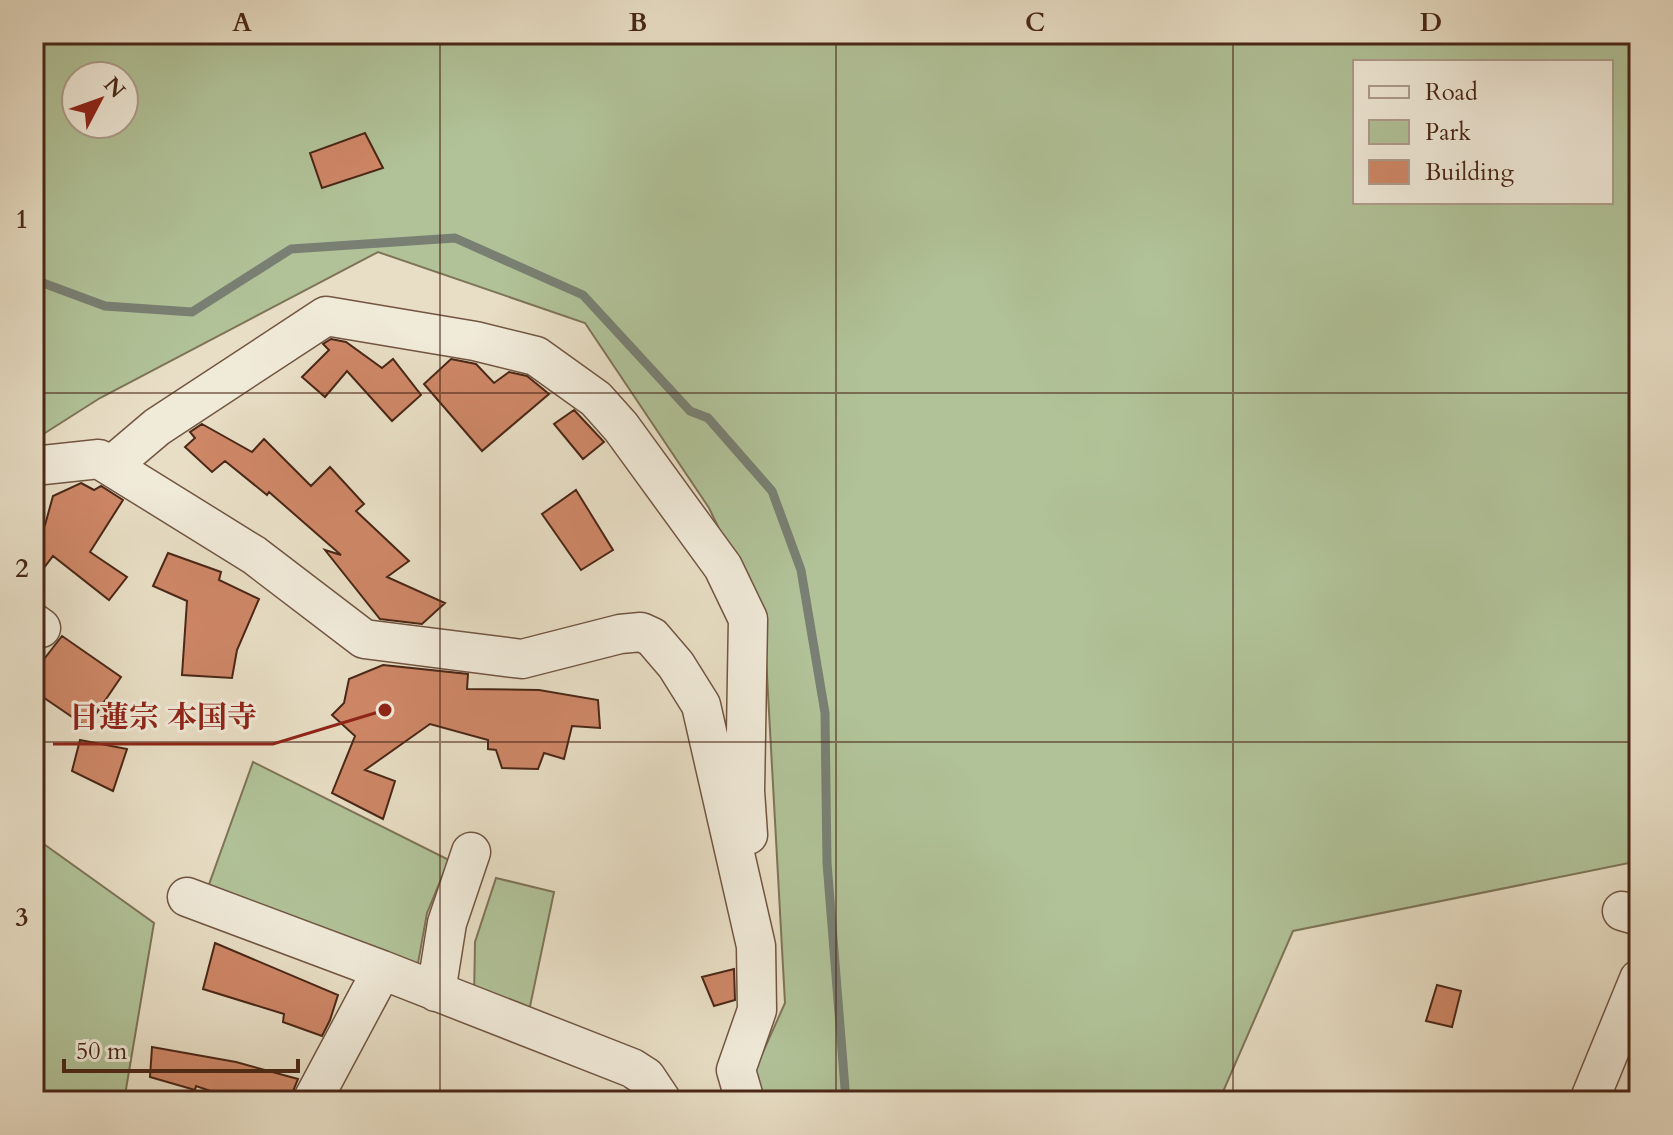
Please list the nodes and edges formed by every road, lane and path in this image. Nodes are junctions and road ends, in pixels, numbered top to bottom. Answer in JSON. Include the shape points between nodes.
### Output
{"nodes":[{"id":1,"x":34,"y":466,"type":"edge"},
{"id":2,"x":111,"y":466,"type":"junction"},
{"id":3,"x":471,"y":852,"type":"dead end"},
{"id":4,"x":187,"y":897,"type":"dead end"},
{"id":5,"x":756,"y":946,"type":"junction"},
{"id":6,"x":382,"y":970,"type":"junction"},
{"id":7,"x":436,"y":992,"type":"junction"},
{"id":8,"x":1636,"y":993,"type":"edge"},
{"id":9,"x":312,"y":1101,"type":"edge"},
{"id":10,"x":662,"y":1101,"type":"edge"},
{"id":11,"x":745,"y":1101,"type":"edge"},
{"id":12,"x":1589,"y":1101,"type":"edge"}],
"edges":[{"from":1,"to":2,"type":"street","via":[[99,459]]},
{"from":2,"to":5,"type":"street","via":[[254,555],[364,639],[522,659],[620,634],[652,637],[701,705]]},
{"from":2,"to":5,"type":"street","via":[[157,427],[326,316],[536,356],[596,399],[723,567],[748,619],[745,791]]},
{"from":3,"to":7,"type":"street","via":[[447,923]]},
{"from":4,"to":6,"type":"street"},
{"from":5,"to":11,"type":"street","via":[[757,1010],[736,1070]]},
{"from":6,"to":7,"type":"street"},
{"from":6,"to":9,"type":"street"},
{"from":7,"to":10,"type":"street","via":[[632,1068],[646,1077]]},
{"from":8,"to":12,"type":"street"}]}
